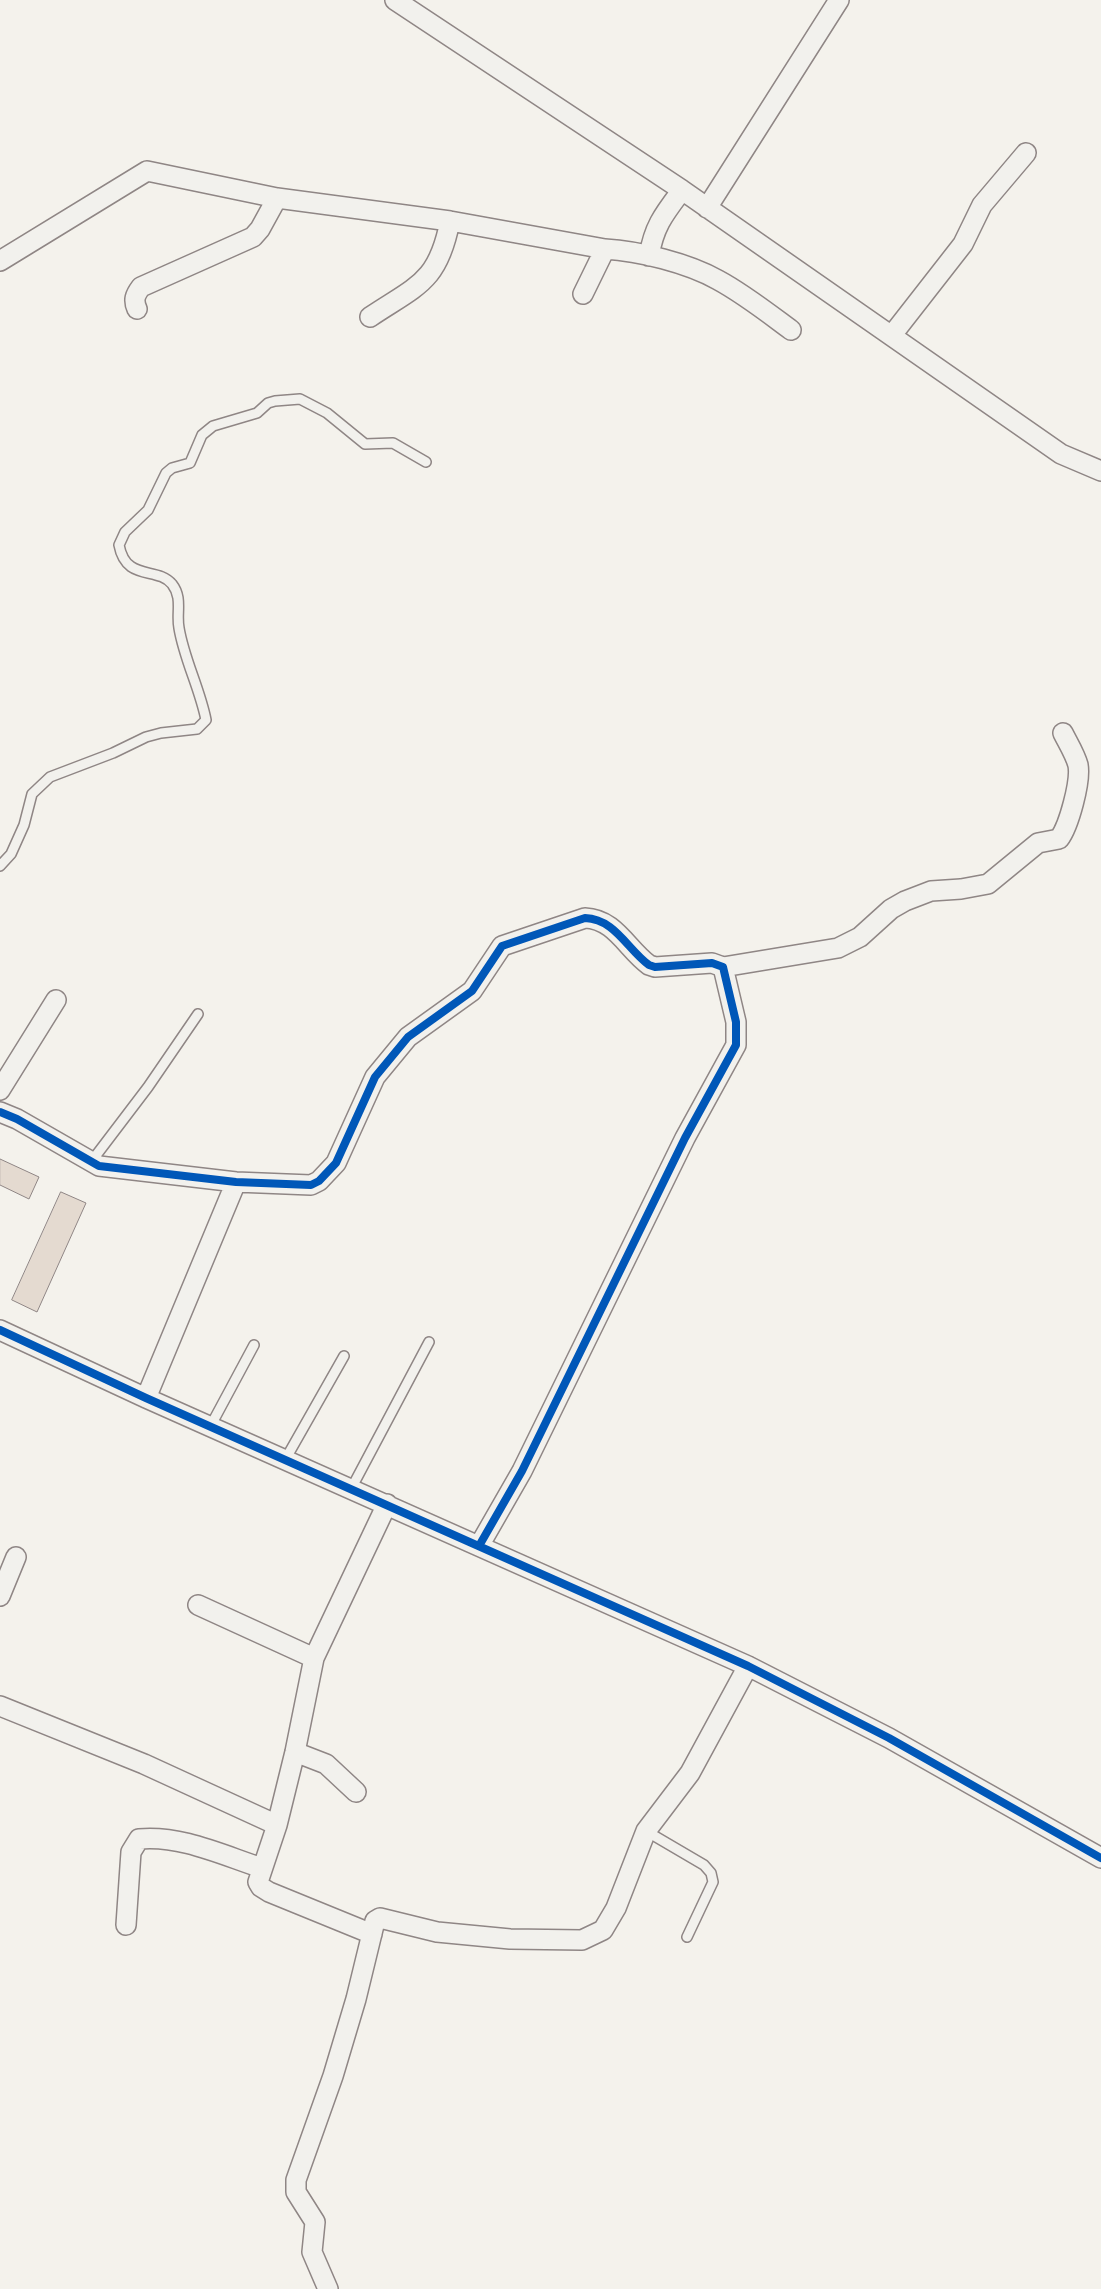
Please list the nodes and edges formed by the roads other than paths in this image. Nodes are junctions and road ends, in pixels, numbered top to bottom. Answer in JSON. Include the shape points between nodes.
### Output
{"nodes":[{"id":1,"x":395,"y":0,"type":"edge"},
{"id":2,"x":838,"y":0,"type":"edge"},
{"id":3,"x":1026,"y":153,"type":"dead end"},
{"id":4,"x":682,"y":190,"type":"junction"},
{"id":5,"x":277,"y":198,"type":"junction"},
{"id":6,"x":707,"y":208,"type":"junction"},
{"id":7,"x":450,"y":221,"type":"junction"},
{"id":8,"x":605,"y":249,"type":"junction"},
{"id":9,"x":649,"y":256,"type":"junction"},
{"id":10,"x":0,"y":261,"type":"edge"},
{"id":11,"x":583,"y":294,"type":"dead end"},
{"id":12,"x":137,"y":309,"type":"dead end"},
{"id":13,"x":370,"y":317,"type":"dead end"},
{"id":14,"x":791,"y":330,"type":"dead end"},
{"id":15,"x":892,"y":335,"type":"junction"},
{"id":16,"x":426,"y":462,"type":"dead end"},
{"id":17,"x":1101,"y":471,"type":"edge"},
{"id":18,"x":1063,"y":733,"type":"dead end"},
{"id":19,"x":0,"y":866,"type":"edge"},
{"id":20,"x":723,"y":967,"type":"junction"},
{"id":21,"x":56,"y":1000,"type":"dead end"},
{"id":22,"x":198,"y":1014,"type":"dead end"},
{"id":23,"x":0,"y":1090,"type":"edge"},
{"id":24,"x":0,"y":1112,"type":"edge"},
{"id":25,"x":90,"y":1163,"type":"junction"},
{"id":26,"x":236,"y":1182,"type":"junction"},
{"id":27,"x":0,"y":1330,"type":"edge"},
{"id":28,"x":429,"y":1342,"type":"dead end"},
{"id":29,"x":254,"y":1345,"type":"dead end"},
{"id":30,"x":344,"y":1356,"type":"dead end"},
{"id":31,"x":146,"y":1398,"type":"junction"},
{"id":32,"x":210,"y":1427,"type":"junction"},
{"id":33,"x":285,"y":1460,"type":"junction"},
{"id":34,"x":351,"y":1488,"type":"junction"},
{"id":35,"x":387,"y":1504,"type":"junction"},
{"id":36,"x":479,"y":1546,"type":"junction"},
{"id":37,"x":16,"y":1557,"type":"dead end"},
{"id":38,"x":0,"y":1596,"type":"edge"},
{"id":39,"x":198,"y":1605,"type":"dead end"},
{"id":40,"x":314,"y":1658,"type":"junction"},
{"id":41,"x":748,"y":1666,"type":"junction"},
{"id":42,"x":0,"y":1706,"type":"edge"},
{"id":43,"x":295,"y":1752,"type":"junction"},
{"id":44,"x":356,"y":1792,"type":"dead end"},
{"id":45,"x":277,"y":1825,"type":"junction"},
{"id":46,"x":646,"y":1831,"type":"junction"},
{"id":47,"x":1101,"y":1858,"type":"edge"},
{"id":48,"x":262,"y":1868,"type":"junction"},
{"id":49,"x":126,"y":1925,"type":"dead end"},
{"id":50,"x":372,"y":1934,"type":"junction"},
{"id":51,"x":687,"y":1937,"type":"dead end"},
{"id":52,"x":328,"y":2289,"type":"edge"}],
"edges":[{"from":1,"to":4,"type":"street"},
{"from":2,"to":6,"type":"street"},
{"from":3,"to":15,"type":"street","via":[[982,205],[968,237]]},
{"from":4,"to":6,"type":"street"},
{"from":4,"to":9,"type":"street","via":[[652,235]]},
{"from":5,"to":7,"type":"street"},
{"from":5,"to":10,"type":"street","via":[[147,171]]},
{"from":5,"to":12,"type":"street","via":[[253,237],[141,286],[134,302]]},
{"from":6,"to":15,"type":"street"},
{"from":7,"to":8,"type":"street"},
{"from":7,"to":13,"type":"street","via":[[442,252],[425,281]]},
{"from":8,"to":9,"type":"street"},
{"from":8,"to":11,"type":"street"},
{"from":9,"to":14,"type":"street","via":[[718,280]]},
{"from":15,"to":17,"type":"street","via":[[1061,454]]},
{"from":16,"to":19,"type":"lane","via":[[393,443],[365,444],[327,413],[300,399],[268,403],[257,413],[213,426],[202,435],[194,457],[166,473],[148,510],[125,532],[120,545],[125,561],[134,568],[172,584],[180,608],[179,630],[206,720],[197,729],[146,737],[50,777],[32,794],[24,825],[11,854]]},
{"from":18,"to":20,"type":"street","via":[[1078,766],[1072,809],[1059,839],[1038,843],[988,884],[930,891],[905,901],[890,909],[860,938],[838,948]]},
{"from":20,"to":26,"type":"street","via":[[712,962],[648,965],[609,926],[594,918],[510,942],[498,951],[472,992],[408,1037],[380,1071],[344,1149],[319,1182],[301,1186]]},
{"from":20,"to":36,"type":"street","via":[[736,1022],[736,1045],[685,1138],[522,1471]]},
{"from":21,"to":23,"type":"street"},
{"from":22,"to":25,"type":"lane"},
{"from":24,"to":25,"type":"street"},
{"from":25,"to":26,"type":"street"},
{"from":26,"to":31,"type":"street"},
{"from":27,"to":31,"type":"street"},
{"from":28,"to":34,"type":"lane"},
{"from":29,"to":32,"type":"lane"},
{"from":30,"to":33,"type":"lane"},
{"from":31,"to":32,"type":"street"},
{"from":32,"to":33,"type":"street"},
{"from":33,"to":34,"type":"street"},
{"from":34,"to":35,"type":"street"},
{"from":35,"to":36,"type":"street"},
{"from":35,"to":40,"type":"street"},
{"from":36,"to":41,"type":"street"},
{"from":37,"to":38,"type":"street"},
{"from":39,"to":40,"type":"street"},
{"from":40,"to":43,"type":"street"},
{"from":41,"to":46,"type":"street","via":[[690,1774]]},
{"from":41,"to":47,"type":"street","via":[[889,1738]]},
{"from":42,"to":45,"type":"street","via":[[144,1764]]},
{"from":43,"to":44,"type":"street","via":[[326,1764]]},
{"from":43,"to":45,"type":"street"},
{"from":45,"to":48,"type":"street"},
{"from":46,"to":50,"type":"street","via":[[611,1919],[603,1930],[582,1940],[510,1939],[437,1932],[380,1918],[375,1921]]},
{"from":46,"to":51,"type":"lane","via":[[704,1865],[711,1873],[713,1882]]},
{"from":48,"to":49,"type":"street","via":[[182,1842],[139,1839],[131,1852]]},
{"from":48,"to":50,"type":"street","via":[[258,1882],[260,1887]]},
{"from":50,"to":52,"type":"street","via":[[356,1999],[296,2180],[296,2192],[315,2222],[312,2252]]}]}
